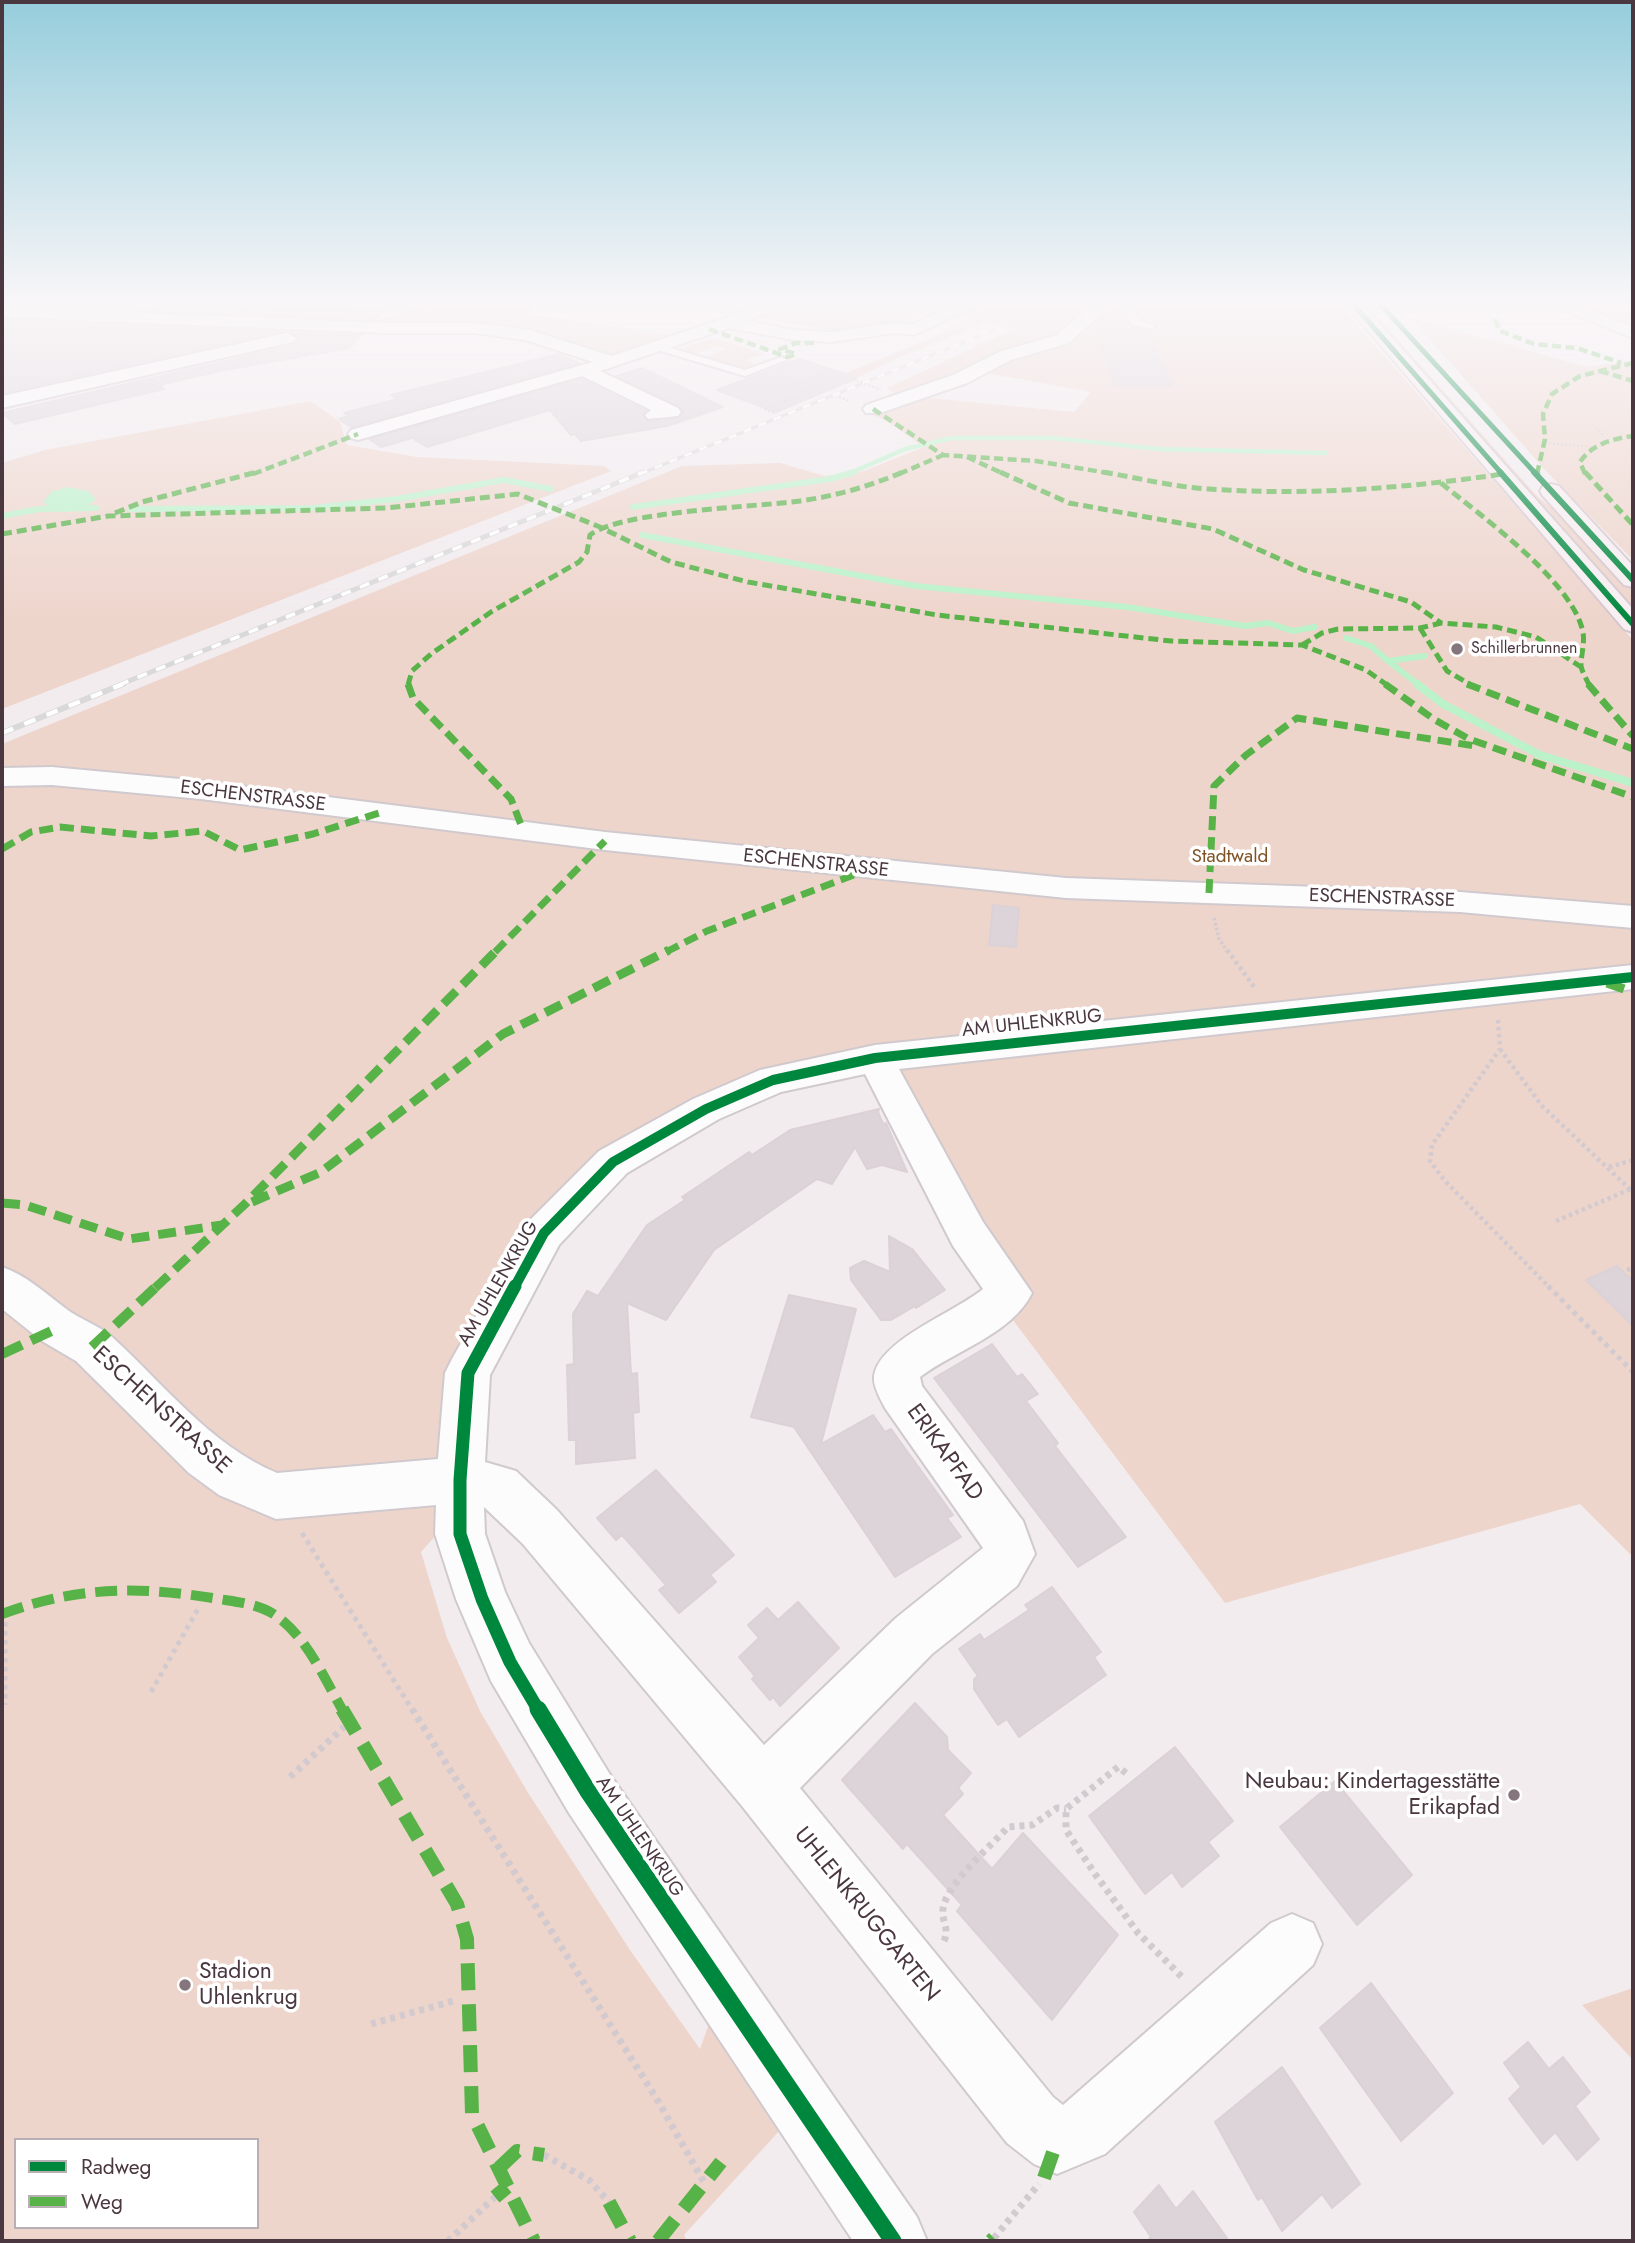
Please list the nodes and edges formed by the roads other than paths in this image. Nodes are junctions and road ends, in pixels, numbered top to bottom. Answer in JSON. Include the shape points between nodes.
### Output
{"nodes":[{"id":1,"x":444,"y":410,"type":"edge"},
{"id":2,"x":666,"y":410,"type":"edge"},
{"id":3,"x":1445,"y":410,"type":"edge"},
{"id":4,"x":1477,"y":410,"type":"edge"},
{"id":5,"x":655,"y":415,"type":"dead end"},
{"id":6,"x":358,"y":434,"type":"dead end"},
{"id":7,"x":1633,"y":580,"type":"edge"},
{"id":8,"x":1633,"y":624,"type":"edge"},
{"id":9,"x":2,"y":777,"type":"edge"},
{"id":10,"x":1633,"y":917,"type":"edge"},
{"id":11,"x":1633,"y":977,"type":"edge"},
{"id":12,"x":875,"y":1058,"type":"junction"},
{"id":13,"x":2,"y":1285,"type":"edge"},
{"id":14,"x":460,"y":1479,"type":"junction"},
{"id":15,"x":762,"y":1786,"type":"junction"},
{"id":16,"x":1292,"y":1944,"type":"dead end"},
{"id":17,"x":892,"y":2241,"type":"edge"}],
"edges":[{"from":1,"to":6,"type":"street"},
{"from":2,"to":5,"type":"street","via":[[671,412]]},
{"from":3,"to":8,"type":"main road"},
{"from":4,"to":7,"type":"main road"},
{"from":9,"to":10,"type":"street","name":"ESCHENSTRASSE","via":[[52,776],[201,790],[606,841],[1066,888],[1460,902]]},
{"from":11,"to":12,"type":"street","name":"AM UHLENKRUG"},
{"from":12,"to":14,"type":"street","name":"AM UHLENKRUG","via":[[773,1080],[706,1109],[613,1162],[544,1233],[468,1373]]},
{"from":12,"to":15,"type":"street","name":"ERIKAPFAD","via":[[968,1234],[1010,1293],[987,1312],[918,1351],[903,1363],[897,1377],[901,1394],[1006,1538],[1010,1554],[999,1568],[914,1636]]},
{"from":13,"to":14,"type":"street","name":"ESCHENSTRASSE","via":[[58,1328],[92,1347],[205,1457],[236,1479],[275,1496]]},
{"from":14,"to":15,"type":"street","name":"UHLENKRUGGARTEN","via":[[499,1487],[540,1527]]},
{"from":14,"to":17,"type":"street","name":"AM UHLENKRUG","via":[[460,1534],[510,1662],[589,1793]]},
{"from":15,"to":16,"type":"street","name":"UHLENKRUGGARTEN","via":[[1030,2120],[1057,2141],[1082,2131]]}]}
